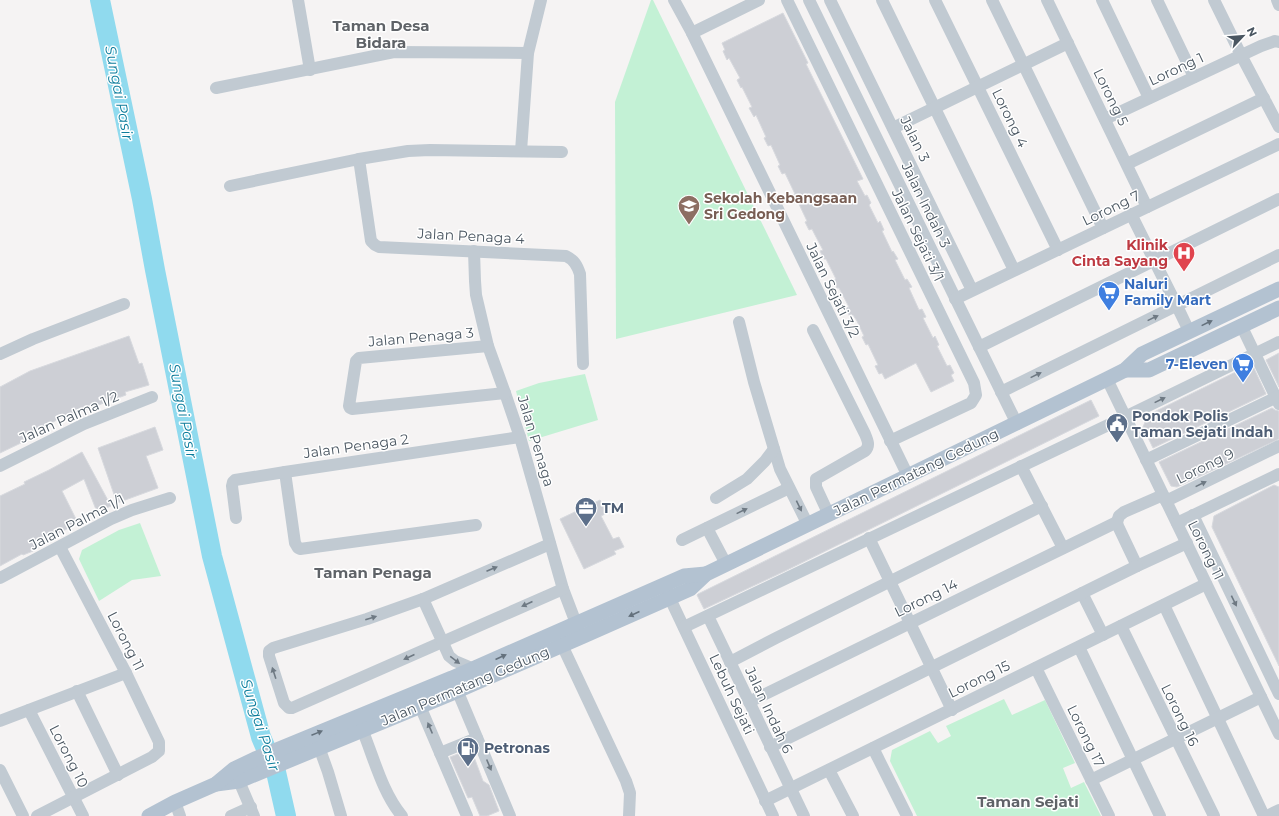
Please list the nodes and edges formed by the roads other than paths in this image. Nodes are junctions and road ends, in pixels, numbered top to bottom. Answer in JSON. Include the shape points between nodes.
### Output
{"nodes":[{"id":1,"x":298,"y":0,"type":"edge"},
{"id":2,"x":541,"y":0,"type":"edge"},
{"id":3,"x":674,"y":0,"type":"edge"},
{"id":4,"x":759,"y":0,"type":"edge"},
{"id":5,"x":787,"y":0,"type":"edge"},
{"id":6,"x":809,"y":0,"type":"edge"},
{"id":7,"x":830,"y":0,"type":"edge"},
{"id":8,"x":882,"y":0,"type":"edge"},
{"id":9,"x":935,"y":0,"type":"edge"},
{"id":10,"x":992,"y":0,"type":"edge"},
{"id":11,"x":1047,"y":0,"type":"edge"},
{"id":12,"x":1102,"y":0,"type":"edge"},
{"id":13,"x":1157,"y":0,"type":"edge"},
{"id":14,"x":1214,"y":0,"type":"edge"},
{"id":15,"x":1277,"y":0,"type":"edge"},
{"id":16,"x":1279,"y":5,"type":"edge"},
{"id":17,"x":692,"y":33,"type":"junction"},
{"id":18,"x":1279,"y":34,"type":"edge"},
{"id":19,"x":1279,"y":42,"type":"edge"},
{"id":20,"x":1068,"y":43,"type":"junction"},
{"id":21,"x":1261,"y":46,"type":"junction"},
{"id":22,"x":528,"y":53,"type":"junction"},
{"id":23,"x":1241,"y":55,"type":"junction"},
{"id":24,"x":1023,"y":65,"type":"junction"},
{"id":25,"x":310,"y":70,"type":"junction"},
{"id":26,"x":1194,"y":77,"type":"junction"},
{"id":27,"x":978,"y":87,"type":"junction"},
{"id":28,"x":216,"y":88,"type":"dead end"},
{"id":29,"x":1149,"y":98,"type":"junction"},
{"id":30,"x":1264,"y":98,"type":"junction"},
{"id":31,"x":934,"y":108,"type":"junction"},
{"id":32,"x":1105,"y":119,"type":"junction"},
{"id":33,"x":1279,"y":127,"type":"edge"},
{"id":34,"x":893,"y":128,"type":"junction"},
{"id":35,"x":1279,"y":144,"type":"edge"},
{"id":36,"x":521,"y":151,"type":"junction"},
{"id":37,"x":562,"y":152,"type":"dead end"},
{"id":38,"x":359,"y":159,"type":"junction"},
{"id":39,"x":1127,"y":164,"type":"junction"},
{"id":40,"x":230,"y":186,"type":"dead end"},
{"id":41,"x":1279,"y":199,"type":"edge"},
{"id":42,"x":1147,"y":207,"type":"junction"},
{"id":43,"x":1131,"y":214,"type":"junction"},
{"id":44,"x":1103,"y":228,"type":"junction"},
{"id":45,"x":1058,"y":250,"type":"junction"},
{"id":46,"x":474,"y":252,"type":"junction"},
{"id":47,"x":1279,"y":255,"type":"edge"},
{"id":48,"x":1154,"y":260,"type":"junction"},
{"id":49,"x":1014,"y":270,"type":"junction"},
{"id":50,"x":1279,"y":289,"type":"edge"},
{"id":51,"x":972,"y":290,"type":"junction"},
{"id":52,"x":955,"y":299,"type":"junction"},
{"id":53,"x":124,"y":304,"type":"dead end"},
{"id":54,"x":1177,"y":306,"type":"junction"},
{"id":55,"x":1279,"y":308,"type":"edge"},
{"id":56,"x":738,"y":322,"type":"dead end"},
{"id":57,"x":1241,"y":325,"type":"junction"},
{"id":58,"x":813,"y":330,"type":"dead end"},
{"id":59,"x":1189,"y":331,"type":"junction"},
{"id":60,"x":1279,"y":342,"type":"edge"},
{"id":61,"x":488,"y":346,"type":"junction"},
{"id":62,"x":979,"y":347,"type":"junction"},
{"id":63,"x":1255,"y":353,"type":"junction"},
{"id":64,"x":0,"y":354,"type":"edge"},
{"id":65,"x":583,"y":364,"type":"dead end"},
{"id":66,"x":1125,"y":370,"type":"junction"},
{"id":67,"x":1107,"y":379,"type":"junction"},
{"id":68,"x":1001,"y":392,"type":"junction"},
{"id":69,"x":505,"y":393,"type":"junction"},
{"id":70,"x":152,"y":397,"type":"dead end"},
{"id":71,"x":1278,"y":399,"type":"edge"},
{"id":72,"x":1125,"y":417,"type":"junction"},
{"id":73,"x":1017,"y":424,"type":"junction"},
{"id":74,"x":520,"y":438,"type":"junction"},
{"id":75,"x":890,"y":441,"type":"junction"},
{"id":76,"x":1279,"y":446,"type":"edge"},
{"id":77,"x":774,"y":449,"type":"junction"},
{"id":78,"x":1146,"y":460,"type":"junction"},
{"id":79,"x":0,"y":466,"type":"edge"},
{"id":80,"x":1021,"y":466,"type":"junction"},
{"id":81,"x":285,"y":472,"type":"junction"},
{"id":82,"x":1279,"y":474,"type":"edge"},
{"id":83,"x":908,"y":476,"type":"junction"},
{"id":84,"x":790,"y":488,"type":"junction"},
{"id":85,"x":170,"y":498,"type":"dead end"},
{"id":86,"x":716,"y":498,"type":"dead end"},
{"id":87,"x":1164,"y":498,"type":"junction"},
{"id":88,"x":1042,"y":506,"type":"junction"},
{"id":89,"x":829,"y":515,"type":"junction"},
{"id":90,"x":1193,"y":515,"type":"junction"},
{"id":91,"x":236,"y":518,"type":"dead end"},
{"id":92,"x":1116,"y":522,"type":"junction"},
{"id":93,"x":1177,"y":523,"type":"junction"},
{"id":94,"x":476,"y":525,"type":"dead end"},
{"id":95,"x":808,"y":525,"type":"junction"},
{"id":96,"x":707,"y":528,"type":"junction"},
{"id":97,"x":869,"y":538,"type":"junction"},
{"id":98,"x":682,"y":540,"type":"dead end"},
{"id":99,"x":550,"y":544,"type":"junction"},
{"id":100,"x":1186,"y":544,"type":"junction"},
{"id":101,"x":60,"y":547,"type":"junction"},
{"id":102,"x":1064,"y":548,"type":"junction"},
{"id":103,"x":726,"y":564,"type":"junction"},
{"id":104,"x":1138,"y":566,"type":"junction"},
{"id":105,"x":0,"y":578,"type":"edge"},
{"id":106,"x":889,"y":581,"type":"junction"},
{"id":107,"x":1206,"y":584,"type":"junction"},
{"id":108,"x":563,"y":588,"type":"junction"},
{"id":109,"x":667,"y":591,"type":"junction"},
{"id":110,"x":1082,"y":592,"type":"junction"},
{"id":111,"x":423,"y":599,"type":"junction"},
{"id":112,"x":1164,"y":605,"type":"junction"},
{"id":113,"x":708,"y":616,"type":"junction"},
{"id":114,"x":910,"y":623,"type":"junction"},
{"id":115,"x":1121,"y":626,"type":"junction"},
{"id":116,"x":684,"y":627,"type":"junction"},
{"id":117,"x":578,"y":631,"type":"junction"},
{"id":118,"x":1103,"y":635,"type":"junction"},
{"id":119,"x":443,"y":642,"type":"junction"},
{"id":120,"x":562,"y":646,"type":"junction"},
{"id":121,"x":1079,"y":647,"type":"junction"},
{"id":122,"x":730,"y":662,"type":"junction"},
{"id":123,"x":931,"y":667,"type":"junction"},
{"id":124,"x":1036,"y":668,"type":"junction"},
{"id":125,"x":474,"y":669,"type":"junction"},
{"id":126,"x":126,"y":673,"type":"junction"},
{"id":127,"x":457,"y":690,"type":"junction"},
{"id":128,"x":77,"y":691,"type":"junction"},
{"id":129,"x":1279,"y":694,"type":"edge"},
{"id":130,"x":1261,"y":697,"type":"junction"},
{"id":131,"x":749,"y":702,"type":"junction"},
{"id":132,"x":420,"y":706,"type":"junction"},
{"id":133,"x":29,"y":710,"type":"junction"},
{"id":134,"x":952,"y":710,"type":"junction"},
{"id":135,"x":1218,"y":718,"type":"junction"},
{"id":136,"x":0,"y":721,"type":"edge"},
{"id":137,"x":362,"y":729,"type":"junction"},
{"id":138,"x":1279,"y":734,"type":"edge"},
{"id":139,"x":477,"y":738,"type":"junction"},
{"id":140,"x":1175,"y":739,"type":"junction"},
{"id":141,"x":319,"y":747,"type":"junction"},
{"id":142,"x":770,"y":747,"type":"junction"},
{"id":143,"x":873,"y":748,"type":"junction"},
{"id":144,"x":440,"y":753,"type":"junction"},
{"id":145,"x":283,"y":755,"type":"junction"},
{"id":146,"x":1133,"y":760,"type":"junction"},
{"id":147,"x":0,"y":770,"type":"edge"},
{"id":148,"x":829,"y":770,"type":"junction"},
{"id":149,"x":118,"y":775,"type":"junction"},
{"id":150,"x":237,"y":775,"type":"junction"},
{"id":151,"x":1091,"y":780,"type":"junction"},
{"id":152,"x":790,"y":788,"type":"junction"},
{"id":153,"x":73,"y":798,"type":"junction"},
{"id":154,"x":765,"y":801,"type":"junction"},
{"id":155,"x":177,"y":809,"type":"edge"},
{"id":156,"x":1279,"y":810,"type":"edge"},
{"id":157,"x":252,"y":811,"type":"edge"},
{"id":158,"x":23,"y":816,"type":"edge"},
{"id":159,"x":37,"y":816,"type":"edge"},
{"id":160,"x":83,"y":816,"type":"edge"},
{"id":161,"x":149,"y":816,"type":"edge"},
{"id":162,"x":231,"y":816,"type":"edge"},
{"id":163,"x":341,"y":816,"type":"edge"},
{"id":164,"x":402,"y":816,"type":"edge"},
{"id":165,"x":467,"y":816,"type":"edge"},
{"id":166,"x":510,"y":816,"type":"edge"},
{"id":167,"x":629,"y":816,"type":"edge"},
{"id":168,"x":773,"y":816,"type":"edge"},
{"id":169,"x":804,"y":816,"type":"edge"},
{"id":170,"x":852,"y":816,"type":"edge"},
{"id":171,"x":907,"y":816,"type":"edge"},
{"id":172,"x":1109,"y":816,"type":"edge"},
{"id":173,"x":1160,"y":816,"type":"edge"},
{"id":174,"x":1214,"y":816,"type":"edge"},
{"id":175,"x":1264,"y":816,"type":"edge"},
{"id":176,"x":1267,"y":816,"type":"edge"}],
"edges":[{"from":1,"to":25,"type":"street"},
{"from":2,"to":22,"type":"street"},
{"from":3,"to":17,"type":"street","name":"Jalan Sejati 3/2"},
{"from":4,"to":17,"type":"street"},
{"from":5,"to":75,"type":"street","name":"Jalan Sejati 3/1","via":[[974,384],[976,395],[971,403]]},
{"from":6,"to":52,"type":"street","name":"Jalan Indah 3"},
{"from":7,"to":34,"type":"street","name":"Jalan 3"},
{"from":8,"to":31,"type":"street"},
{"from":9,"to":27,"type":"street","name":"Lorong 4"},
{"from":10,"to":24,"type":"street"},
{"from":11,"to":20,"type":"street","name":"Lorong 5"},
{"from":12,"to":29,"type":"street"},
{"from":13,"to":26,"type":"street"},
{"from":14,"to":23,"type":"street"},
{"from":15,"to":16,"type":"street"},
{"from":17,"to":75,"type":"street","name":"Jalan Sejati 3/2"},
{"from":18,"to":21,"type":"street"},
{"from":19,"to":21,"type":"street"},
{"from":20,"to":24,"type":"street"},
{"from":20,"to":32,"type":"street","name":"Lorong 5"},
{"from":21,"to":23,"type":"street","name":"Lorong 1"},
{"from":22,"to":25,"type":"street","via":[[394,52]]},
{"from":22,"to":36,"type":"street"},
{"from":23,"to":26,"type":"street","name":"Lorong 1"},
{"from":23,"to":30,"type":"street"},
{"from":24,"to":27,"type":"street"},
{"from":24,"to":44,"type":"street"},
{"from":25,"to":28,"type":"street"},
{"from":26,"to":29,"type":"street","name":"Lorong 1"},
{"from":27,"to":31,"type":"street"},
{"from":27,"to":45,"type":"street","name":"Lorong 4"},
{"from":29,"to":32,"type":"street","name":"Lorong 1"},
{"from":30,"to":33,"type":"street"},
{"from":30,"to":39,"type":"street"},
{"from":31,"to":34,"type":"street"},
{"from":31,"to":49,"type":"street"},
{"from":32,"to":39,"type":"street","name":"Lorong 5"},
{"from":34,"to":51,"type":"street","name":"Jalan 3"},
{"from":35,"to":42,"type":"street","name":"Lorong 7"},
{"from":36,"to":37,"type":"street"},
{"from":36,"to":38,"type":"street","via":[[408,151]]},
{"from":38,"to":40,"type":"street"},
{"from":38,"to":46,"type":"street","name":"Jalan Penaga 4","via":[[371,241],[375,245]]},
{"from":39,"to":42,"type":"street","name":"Lorong 5"},
{"from":41,"to":48,"type":"street"},
{"from":42,"to":43,"type":"street","name":"Lorong 7"},
{"from":43,"to":44,"type":"street","name":"Lorong 7"},
{"from":43,"to":48,"type":"street"},
{"from":44,"to":45,"type":"street","name":"Lorong 7"},
{"from":45,"to":49,"type":"street","name":"Lorong 7"},
{"from":46,"to":61,"type":"street","name":"Jalan Penaga","via":[[476,295]]},
{"from":46,"to":65,"type":"street","name":"Jalan Penaga 4","via":[[566,256],[573,259],[580,274]]},
{"from":47,"to":54,"type":"street"},
{"from":48,"to":54,"type":"street"},
{"from":48,"to":62,"type":"street"},
{"from":49,"to":51,"type":"street","name":"Lorong 7"},
{"from":59,"to":50,"type":"main road","name":"Jalan Permatang Gedung","one_way":true},
{"from":51,"to":52,"type":"street","name":"Lorong 7"},
{"from":52,"to":62,"type":"street","name":"Jalan Indah 3"},
{"from":53,"to":64,"type":"street"},
{"from":54,"to":59,"type":"street"},
{"from":68,"to":54,"type":"street","one_way":true},
{"from":55,"to":57,"type":"main road","name":"Jalan Permatang Gedung"},
{"from":56,"to":77,"type":"street"},
{"from":57,"to":63,"type":"street"},
{"from":57,"to":66,"type":"main road","name":"Jalan Permatang Gedung","via":[[1149,370]]},
{"from":58,"to":89,"type":"street","via":[[869,446],[865,452],[816,479],[816,486]]},
{"from":59,"to":66,"type":"main road","name":"Jalan Permatang Gedung","via":[[1142,354]]},
{"from":60,"to":63,"type":"street"},
{"from":61,"to":69,"type":"street","name":"Jalan Penaga"},
{"from":61,"to":69,"type":"street","name":"Jalan Penaga 3","via":[[362,357],[358,359],[349,406],[352,409]]},
{"from":62,"to":68,"type":"street","name":"Jalan Indah 3"},
{"from":63,"to":71,"type":"street"},
{"from":72,"to":63,"type":"street","one_way":true},
{"from":66,"to":67,"type":"main road","name":"Jalan Permatang Gedung"},
{"from":67,"to":72,"type":"street","name":"Lorong 11"},
{"from":67,"to":73,"type":"main road","name":"Jalan Permatang Gedung"},
{"from":68,"to":73,"type":"street","name":"Jalan Indah 3"},
{"from":69,"to":74,"type":"street","name":"Jalan Penaga"},
{"from":70,"to":79,"type":"street","name":"Jalan Palma 1/2","via":[[84,424]]},
{"from":71,"to":78,"type":"street"},
{"from":72,"to":78,"type":"street","name":"Lorong 11"},
{"from":72,"to":80,"type":"street"},
{"from":73,"to":83,"type":"main road","name":"Jalan Permatang Gedung"},
{"from":74,"to":81,"type":"street","name":"Jalan Penaga 2"},
{"from":74,"to":99,"type":"street","name":"Jalan Penaga"},
{"from":75,"to":83,"type":"street","name":"Jalan Sejati 3/2"},
{"from":87,"to":76,"type":"street","name":"Lorong 9","one_way":true},
{"from":77,"to":84,"type":"street"},
{"from":77,"to":86,"type":"street","via":[[747,479]]},
{"from":78,"to":87,"type":"street","name":"Lorong 11"},
{"from":80,"to":88,"type":"street"},
{"from":80,"to":97,"type":"street"},
{"from":81,"to":91,"type":"street","name":"Jalan Penaga 2","via":[[233,482]]},
{"from":81,"to":94,"type":"street","via":[[295,543],[300,549]]},
{"from":82,"to":90,"type":"street"},
{"from":83,"to":89,"type":"main road","name":"Jalan Permatang Gedung"},
{"from":84,"to":95,"type":"street","one_way":true},
{"from":96,"to":84,"type":"street","one_way":true},
{"from":85,"to":101,"type":"street","name":"Jalan Palma 1/1","via":[[111,519]]},
{"from":87,"to":92,"type":"street","name":"Lorong 9","via":[[1124,512]]},
{"from":87,"to":93,"type":"street","name":"Lorong 11"},
{"from":88,"to":102,"type":"street"},
{"from":88,"to":106,"type":"street"},
{"from":89,"to":95,"type":"main road","name":"Jalan Permatang Gedung"},
{"from":90,"to":93,"type":"street"},
{"from":90,"to":129,"type":"street","one_way":true},
{"from":92,"to":102,"type":"street","name":"Lorong 14"},
{"from":92,"to":104,"type":"street"},
{"from":93,"to":100,"type":"street","name":"Lorong 11"},
{"from":95,"to":103,"type":"main road","name":"Jalan Permatang Gedung"},
{"from":96,"to":98,"type":"street"},
{"from":96,"to":103,"type":"street"},
{"from":97,"to":106,"type":"street"},
{"from":97,"to":113,"type":"street"},
{"from":99,"to":108,"type":"street","name":"Jalan Penaga"},
{"from":111,"to":99,"type":"street","one_way":true},
{"from":100,"to":104,"type":"street"},
{"from":100,"to":107,"type":"street","name":"Lorong 11"},
{"from":101,"to":105,"type":"street","name":"Jalan Palma 1/1"},
{"from":101,"to":126,"type":"street","name":"Lorong 11"},
{"from":102,"to":114,"type":"street","name":"Lorong 14"},
{"from":103,"to":109,"type":"main road","name":"Jalan Permatang Gedung","via":[[706,574],[684,576]]},
{"from":104,"to":110,"type":"street"},
{"from":106,"to":114,"type":"street"},
{"from":106,"to":122,"type":"street"},
{"from":107,"to":112,"type":"street","name":"Lorong 15"},
{"from":107,"to":130,"type":"street","name":"Lorong 11"},
{"from":108,"to":117,"type":"street","name":"Jalan Penaga"},
{"from":108,"to":119,"type":"street","one_way":true},
{"from":109,"to":116,"type":"street","name":"Lebuh Sejati"},
{"from":109,"to":117,"type":"main road","name":"Jalan Permatang Gedung"},
{"from":110,"to":118,"type":"street"},
{"from":110,"to":123,"type":"street"},
{"from":111,"to":119,"type":"street"},
{"from":119,"to":111,"type":"street","one_way":true,"via":[[295,707],[288,708],[284,703],[269,656],[269,651],[273,648]]},
{"from":112,"to":115,"type":"street","name":"Lorong 15"},
{"from":112,"to":135,"type":"street"},
{"from":113,"to":116,"type":"street"},
{"from":113,"to":122,"type":"street","name":"Jalan Indah 6"},
{"from":114,"to":123,"type":"street"},
{"from":114,"to":131,"type":"street","name":"Lorong 14"},
{"from":115,"to":118,"type":"street","name":"Lorong 15"},
{"from":115,"to":140,"type":"street","name":"Lorong 16"},
{"from":116,"to":154,"type":"street","name":"Lebuh Sejati"},
{"from":117,"to":120,"type":"main road","name":"Jalan Permatang Gedung"},
{"from":125,"to":117,"type":"main road","name":"Jalan Permatang Gedung","one_way":true},
{"from":118,"to":121,"type":"street","name":"Lorong 15"},
{"from":119,"to":125,"type":"street","one_way":true,"via":[[449,656]]},
{"from":120,"to":127,"type":"main road","name":"Jalan Permatang Gedung"},
{"from":120,"to":167,"type":"street","via":[[626,781],[630,793]]},
{"from":121,"to":124,"type":"street","name":"Lorong 15"},
{"from":121,"to":146,"type":"street"},
{"from":122,"to":131,"type":"street","name":"Jalan Indah 6"},
{"from":123,"to":134,"type":"street"},
{"from":123,"to":142,"type":"street"},
{"from":124,"to":134,"type":"street","name":"Lorong 15"},
{"from":124,"to":151,"type":"street","name":"Lorong 17"},
{"from":145,"to":125,"type":"main road","name":"Jalan Permatang Gedung","one_way":true},
{"from":126,"to":128,"type":"street"},
{"from":126,"to":149,"type":"street","name":"Lorong 11","via":[[159,742],[159,751]]},
{"from":127,"to":132,"type":"main road","name":"Jalan Permatang Gedung"},
{"from":127,"to":139,"type":"street"},
{"from":128,"to":133,"type":"street"},
{"from":128,"to":149,"type":"street"},
{"from":130,"to":135,"type":"street"},
{"from":130,"to":138,"type":"street","name":"Lorong 11"},
{"from":131,"to":142,"type":"street","name":"Jalan Indah 6"},
{"from":132,"to":137,"type":"main road","name":"Jalan Permatang Gedung"},
{"from":144,"to":132,"type":"street","one_way":true},
{"from":133,"to":136,"type":"street"},
{"from":133,"to":153,"type":"street","name":"Lorong 10"},
{"from":134,"to":143,"type":"street","name":"Lorong 15"},
{"from":135,"to":140,"type":"street"},
{"from":135,"to":175,"type":"street"},
{"from":137,"to":141,"type":"main road","name":"Jalan Permatang Gedung"},
{"from":137,"to":164,"type":"street","via":[[387,793]]},
{"from":139,"to":144,"type":"street"},
{"from":139,"to":166,"type":"street","one_way":true},
{"from":140,"to":146,"type":"street"},
{"from":140,"to":174,"type":"street","name":"Lorong 16"},
{"from":141,"to":145,"type":"main road","name":"Jalan Permatang Gedung"},
{"from":141,"to":163,"type":"street"},
{"from":142,"to":152,"type":"street","name":"Jalan Indah 6"},
{"from":143,"to":148,"type":"street","name":"Lorong 15"},
{"from":143,"to":171,"type":"street"},
{"from":144,"to":165,"type":"street"},
{"from":145,"to":150,"type":"main road","name":"Jalan Permatang Gedung"},
{"from":146,"to":151,"type":"street"},
{"from":146,"to":173,"type":"street"},
{"from":147,"to":158,"type":"street"},
{"from":148,"to":152,"type":"street","name":"Lorong 15"},
{"from":148,"to":170,"type":"street"},
{"from":149,"to":153,"type":"street"},
{"from":150,"to":155,"type":"main road","name":"Jalan Permatang Gedung","via":[[216,784]]},
{"from":150,"to":157,"type":"street"},
{"from":151,"to":172,"type":"street","name":"Lorong 17"},
{"from":152,"to":154,"type":"street","name":"Lorong 15"},
{"from":152,"to":169,"type":"street","name":"Jalan Indah 6"},
{"from":153,"to":159,"type":"street"},
{"from":153,"to":160,"type":"street","name":"Lorong 10"},
{"from":154,"to":168,"type":"street","name":"Lebuh Sejati"},
{"from":155,"to":161,"type":"main road","name":"Jalan Permatang Gedung"},
{"from":156,"to":176,"type":"street"},
{"from":157,"to":162,"type":"street"}]}
